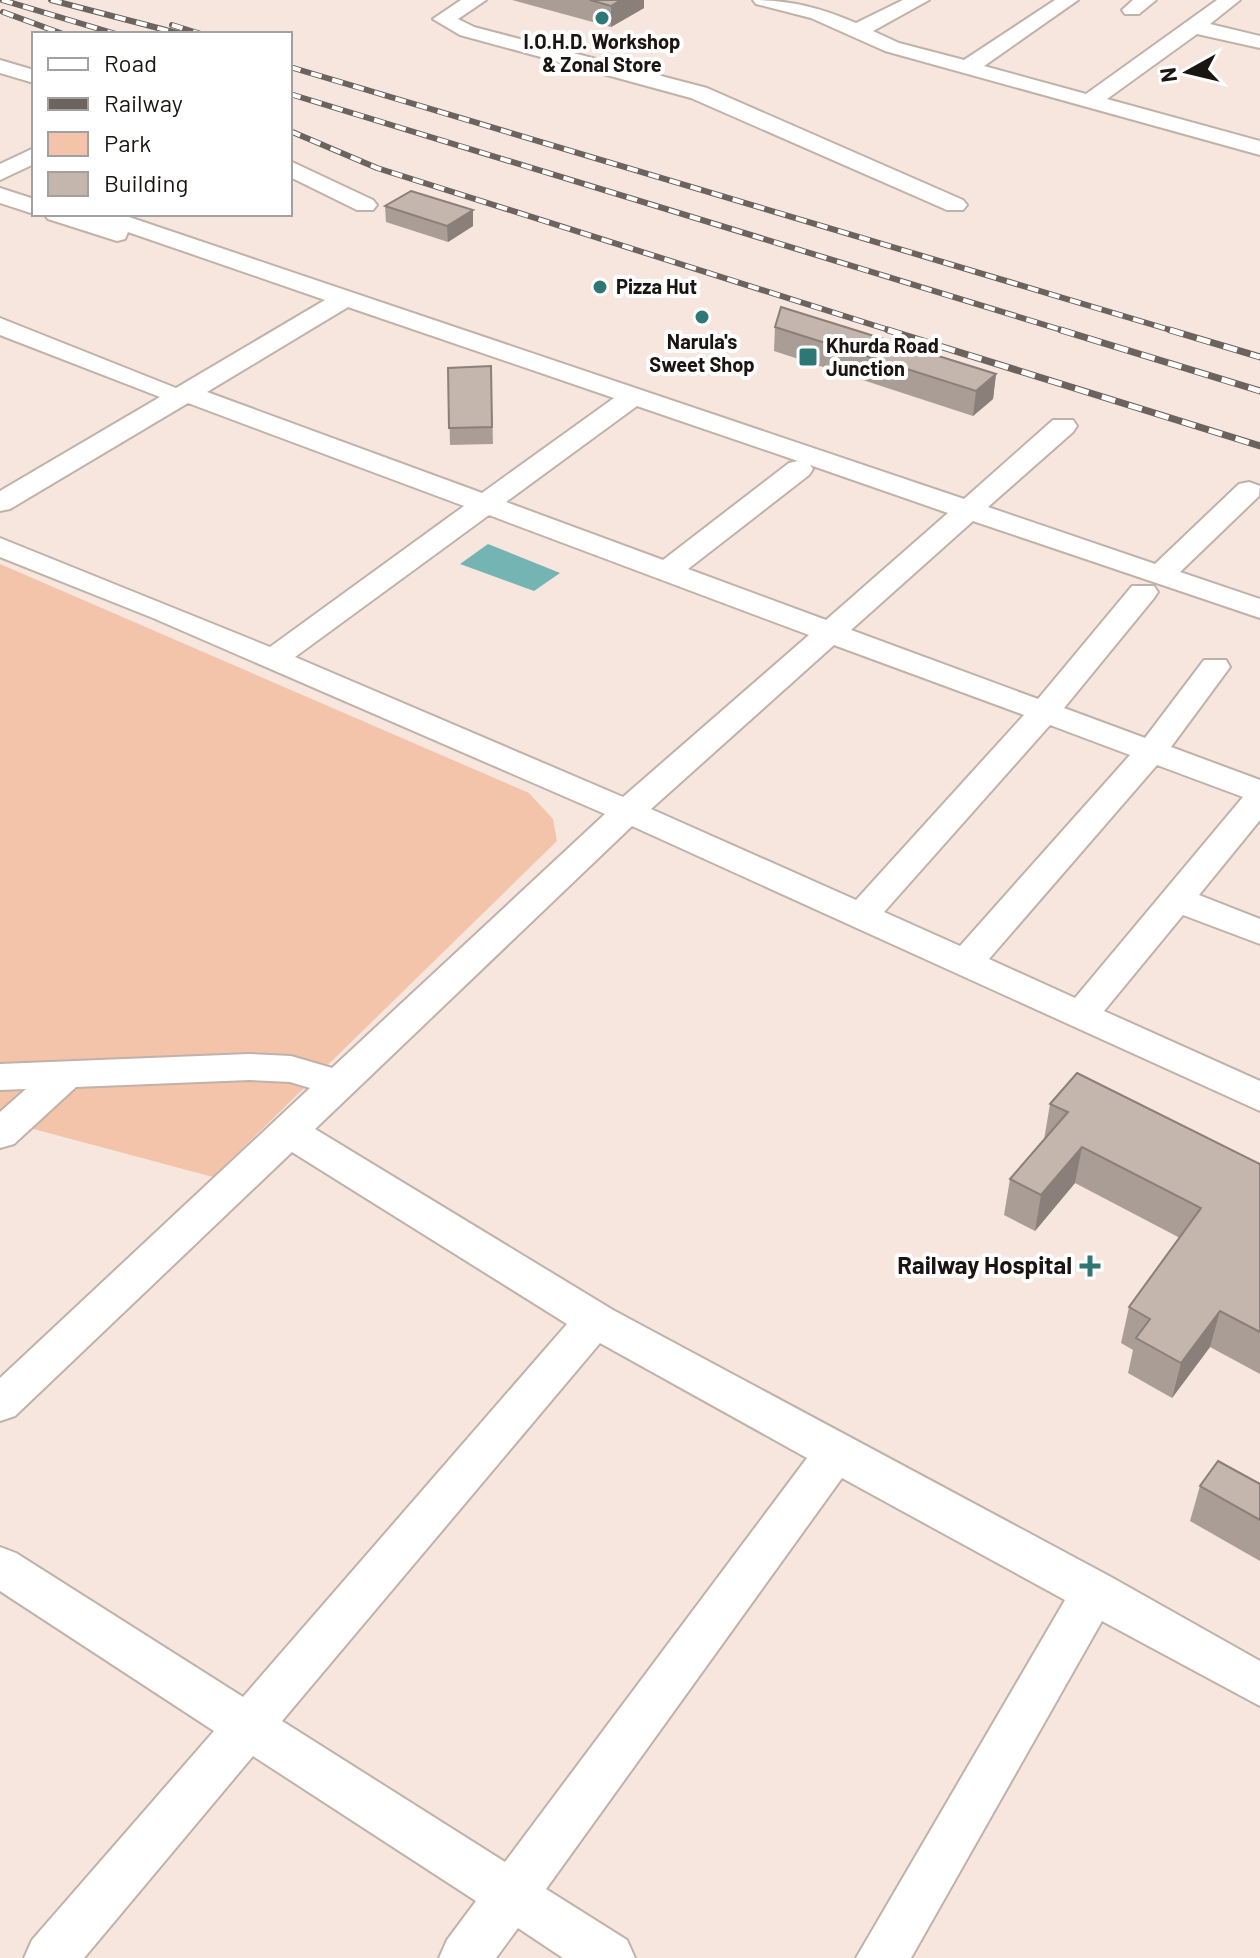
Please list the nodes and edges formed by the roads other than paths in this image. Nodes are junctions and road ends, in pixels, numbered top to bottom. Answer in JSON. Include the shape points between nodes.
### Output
{"nodes":[{"id":1,"x":476,"y":0,"type":"edge"},
{"id":2,"x":763,"y":0,"type":"edge"},
{"id":3,"x":841,"y":0,"type":"edge"},
{"id":4,"x":919,"y":0,"type":"edge"},
{"id":5,"x":1068,"y":0,"type":"edge"},
{"id":6,"x":1230,"y":0,"type":"edge"},
{"id":7,"x":818,"y":14,"type":"junction"},
{"id":8,"x":1195,"y":27,"type":"junction"},
{"id":9,"x":858,"y":30,"type":"junction"},
{"id":10,"x":1260,"y":42,"type":"edge"},
{"id":11,"x":0,"y":66,"type":"edge"},
{"id":12,"x":967,"y":68,"type":"junction"},
{"id":13,"x":32,"y":76,"type":"edge"},
{"id":14,"x":1089,"y":102,"type":"junction"},
{"id":15,"x":1260,"y":148,"type":"edge"},
{"id":16,"x":32,"y":156,"type":"edge"},
{"id":17,"x":292,"y":169,"type":"edge"},
{"id":18,"x":0,"y":173,"type":"edge"},
{"id":19,"x":0,"y":182,"type":"edge"},
{"id":20,"x":32,"y":192,"type":"edge"},
{"id":21,"x":0,"y":195,"type":"edge"},
{"id":22,"x":365,"y":205,"type":"dead end"},
{"id":23,"x":955,"y":205,"type":"dead end"},
{"id":24,"x":32,"y":206,"type":"edge"},
{"id":25,"x":62,"y":216,"type":"edge"},
{"id":26,"x":102,"y":216,"type":"edge"},
{"id":27,"x":329,"y":299,"type":"junction"},
{"id":28,"x":0,"y":326,"type":"edge"},
{"id":29,"x":175,"y":391,"type":"junction"},
{"id":30,"x":634,"y":396,"type":"junction"},
{"id":31,"x":1063,"y":426,"type":"dead end"},
{"id":32,"x":799,"y":469,"type":"dead end"},
{"id":33,"x":0,"y":487,"type":"edge"},
{"id":34,"x":1249,"y":490,"type":"dead end"},
{"id":35,"x":487,"y":502,"type":"junction"},
{"id":36,"x":0,"y":503,"type":"edge"},
{"id":37,"x":970,"y":510,"type":"junction"},
{"id":38,"x":0,"y":547,"type":"edge"},
{"id":39,"x":667,"y":571,"type":"junction"},
{"id":40,"x":1152,"y":583,"type":"junction"},
{"id":41,"x":1260,"y":609,"type":"edge"},
{"id":42,"x":828,"y":633,"type":"junction"},
{"id":43,"x":273,"y":659,"type":"junction"},
{"id":44,"x":1215,"y":667,"type":"dead end"},
{"id":45,"x":1043,"y":713,"type":"junction"},
{"id":46,"x":1150,"y":753,"type":"junction"},
{"id":47,"x":1260,"y":795,"type":"edge"},
{"id":48,"x":627,"y":812,"type":"junction"},
{"id":49,"x":1176,"y":899,"type":"junction"},
{"id":50,"x":861,"y":916,"type":"junction"},
{"id":51,"x":1260,"y":932,"type":"edge"},
{"id":52,"x":964,"y":965,"type":"junction"},
{"id":53,"x":1082,"y":1014,"type":"junction"},
{"id":54,"x":66,"y":1075,"type":"junction"},
{"id":55,"x":0,"y":1077,"type":"edge"},
{"id":56,"x":340,"y":1084,"type":"junction"},
{"id":57,"x":1260,"y":1097,"type":"edge"},
{"id":58,"x":290,"y":1132,"type":"junction"},
{"id":59,"x":0,"y":1134,"type":"edge"},
{"id":60,"x":595,"y":1320,"type":"junction"},
{"id":61,"x":0,"y":1404,"type":"edge"},
{"id":62,"x":835,"y":1454,"type":"junction"},
{"id":63,"x":0,"y":1567,"type":"edge"},
{"id":64,"x":1095,"y":1591,"type":"junction"},
{"id":65,"x":1260,"y":1685,"type":"edge"},
{"id":66,"x":246,"y":1725,"type":"junction"},
{"id":67,"x":511,"y":1895,"type":"junction"},
{"id":68,"x":50,"y":1958,"type":"edge"},
{"id":69,"x":465,"y":1958,"type":"edge"},
{"id":70,"x":609,"y":1958,"type":"edge"},
{"id":71,"x":882,"y":1958,"type":"edge"}],
"edges":[{"from":1,"to":23,"type":"street","via":[[443,19],[467,31],[699,93]]},
{"from":2,"to":7,"type":"street"},
{"from":3,"to":7,"type":"street"},
{"from":4,"to":9,"type":"street"},
{"from":5,"to":12,"type":"street"},
{"from":6,"to":8,"type":"street"},
{"from":7,"to":9,"type":"street"},
{"from":8,"to":10,"type":"street"},
{"from":8,"to":14,"type":"street"},
{"from":9,"to":12,"type":"street","via":[[880,43]]},
{"from":11,"to":13,"type":"street"},
{"from":12,"to":14,"type":"street"},
{"from":14,"to":15,"type":"street"},
{"from":16,"to":18,"type":"street"},
{"from":17,"to":22,"type":"street"},
{"from":19,"to":20,"type":"street"},
{"from":21,"to":24,"type":"street"},
{"from":25,"to":27,"type":"street"},
{"from":26,"to":27,"type":"street"},
{"from":27,"to":29,"type":"street"},
{"from":27,"to":30,"type":"street"},
{"from":28,"to":29,"type":"street"},
{"from":29,"to":33,"type":"street"},
{"from":29,"to":35,"type":"street"},
{"from":29,"to":36,"type":"street"},
{"from":30,"to":35,"type":"street"},
{"from":30,"to":37,"type":"street"},
{"from":31,"to":37,"type":"street"},
{"from":32,"to":39,"type":"street"},
{"from":34,"to":40,"type":"street"},
{"from":35,"to":39,"type":"street"},
{"from":35,"to":43,"type":"street"},
{"from":37,"to":40,"type":"street"},
{"from":37,"to":42,"type":"street"},
{"from":38,"to":43,"type":"street"},
{"from":39,"to":42,"type":"street"},
{"from":40,"to":41,"type":"street"},
{"from":40,"to":45,"type":"street"},
{"from":42,"to":45,"type":"street"},
{"from":42,"to":48,"type":"street"},
{"from":43,"to":48,"type":"street"},
{"from":44,"to":46,"type":"street"},
{"from":45,"to":46,"type":"street"},
{"from":45,"to":50,"type":"street"},
{"from":46,"to":47,"type":"street"},
{"from":46,"to":52,"type":"street"},
{"from":47,"to":49,"type":"street"},
{"from":48,"to":50,"type":"street"},
{"from":48,"to":56,"type":"street"},
{"from":49,"to":51,"type":"street"},
{"from":49,"to":53,"type":"street"},
{"from":50,"to":52,"type":"street"},
{"from":52,"to":53,"type":"street"},
{"from":53,"to":57,"type":"street"},
{"from":54,"to":55,"type":"street"},
{"from":54,"to":56,"type":"street","via":[[249,1067],[291,1069]]},
{"from":54,"to":59,"type":"street"},
{"from":56,"to":58,"type":"street"},
{"from":58,"to":60,"type":"street"},
{"from":58,"to":61,"type":"street"},
{"from":60,"to":62,"type":"street"},
{"from":60,"to":66,"type":"street"},
{"from":62,"to":64,"type":"street"},
{"from":62,"to":67,"type":"street"},
{"from":63,"to":66,"type":"street"},
{"from":64,"to":65,"type":"street"},
{"from":64,"to":71,"type":"street"},
{"from":66,"to":67,"type":"street"},
{"from":66,"to":68,"type":"street"},
{"from":67,"to":69,"type":"street"},
{"from":67,"to":70,"type":"street"}]}
